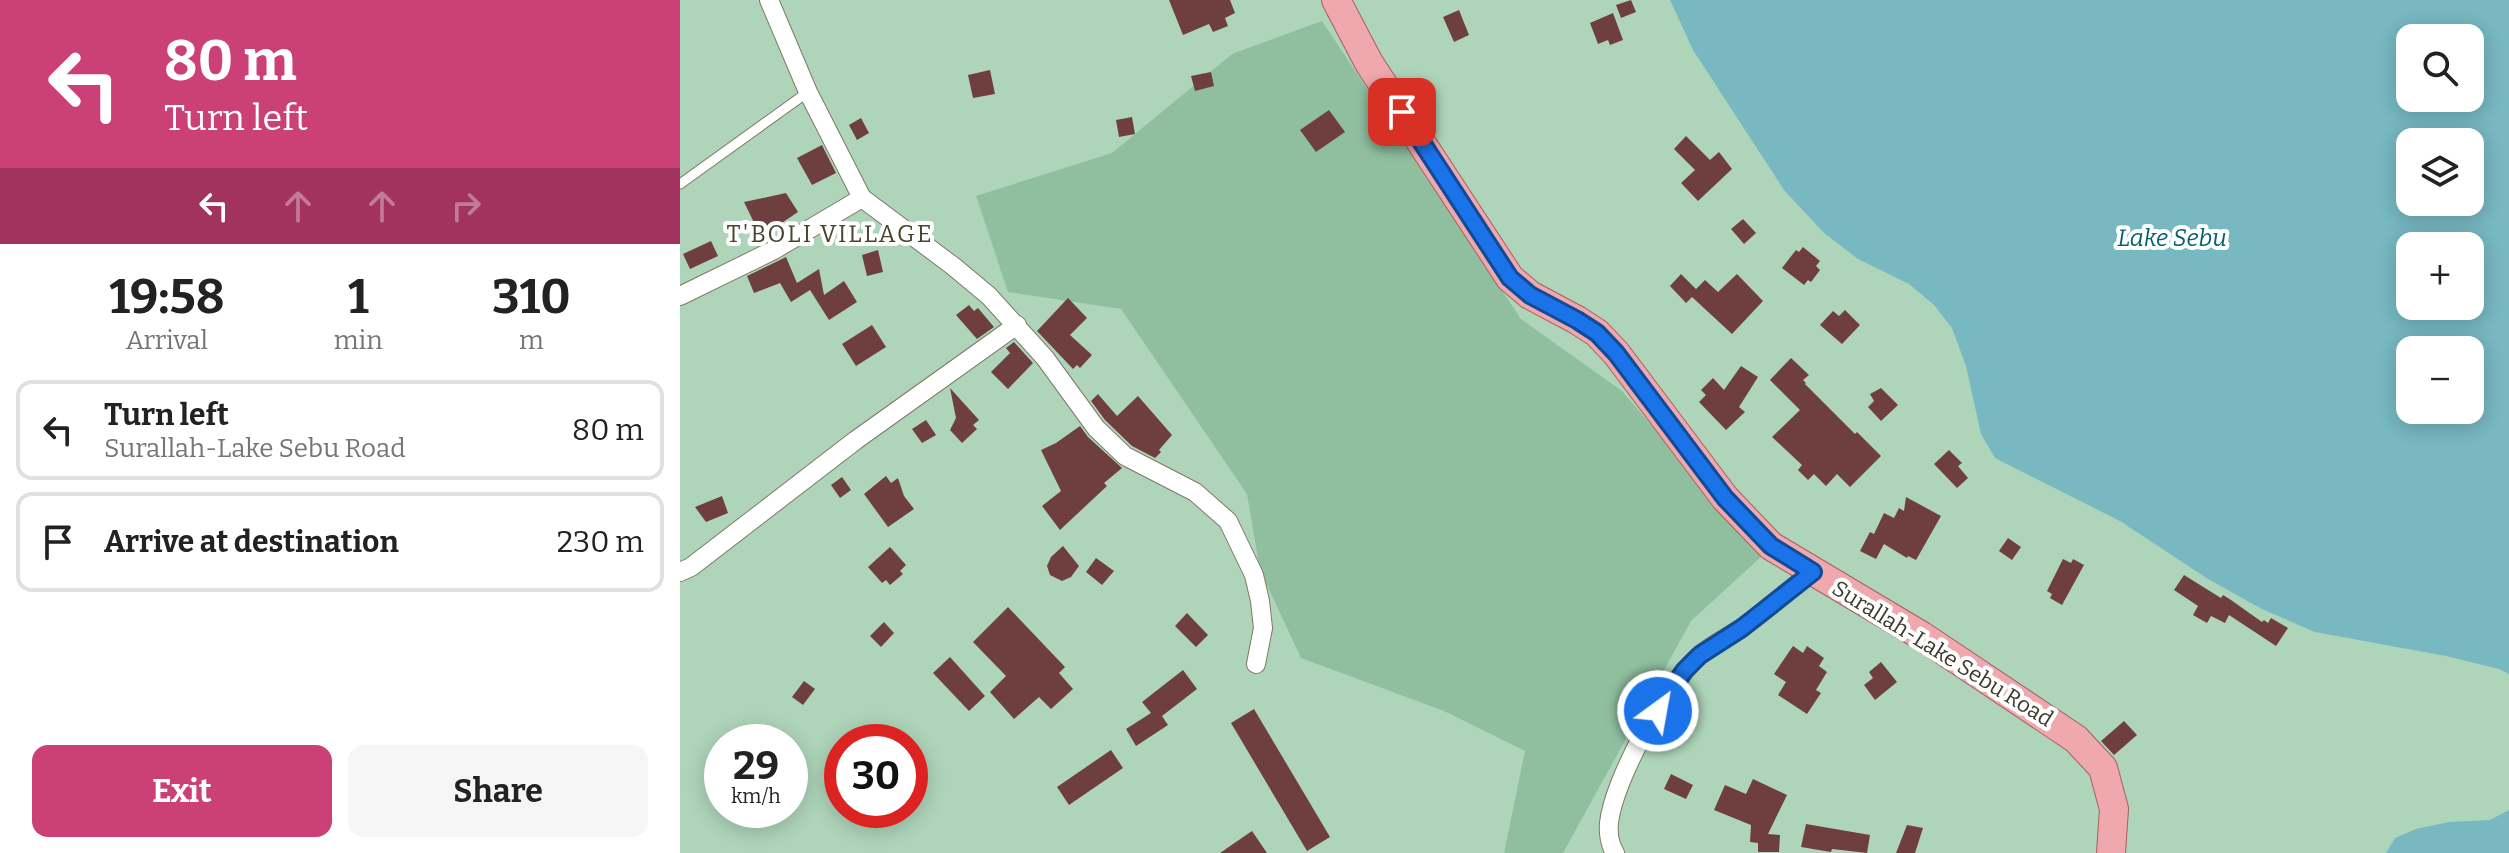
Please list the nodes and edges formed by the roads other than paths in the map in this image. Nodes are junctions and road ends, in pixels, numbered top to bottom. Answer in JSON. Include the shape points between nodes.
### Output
{"nodes":[{"id":1,"x":769,"y":0,"type":"edge"},
{"id":2,"x":1336,"y":0,"type":"edge"},
{"id":3,"x":808,"y":92,"type":"junction"},
{"id":4,"x":680,"y":184,"type":"edge"},
{"id":5,"x":862,"y":198,"type":"junction"},
{"id":6,"x":680,"y":296,"type":"edge"},
{"id":7,"x":1017,"y":325,"type":"junction"},
{"id":8,"x":680,"y":572,"type":"edge"},
{"id":9,"x":1813,"y":572,"type":"junction"},
{"id":10,"x":1256,"y":664,"type":"dead end"},
{"id":11,"x":1615,"y":853,"type":"edge"},
{"id":12,"x":2111,"y":853,"type":"edge"}],
"edges":[{"from":1,"to":3,"type":"street"},
{"from":2,"to":9,"type":"main road","name":"Surallah-Lake Sebu Road","via":[[1369,63],[1510,278],[1597,333],[1725,498],[1771,546]]},
{"from":3,"to":4,"type":"lane"},
{"from":3,"to":5,"type":"street"},
{"from":5,"to":6,"type":"street","via":[[774,250]]},
{"from":5,"to":7,"type":"street","via":[[953,266]]},
{"from":7,"to":8,"type":"street"},
{"from":7,"to":10,"type":"street","via":[[1096,428],[1125,456],[1195,492],[1228,521],[1254,575],[1260,601],[1263,628]]},
{"from":9,"to":11,"type":"street","via":[[1684,671],[1617,792],[1608,826]]},
{"from":9,"to":12,"type":"main road","name":"Surallah-Lake Sebu Road","via":[[1922,636],[2076,739],[2103,768],[2114,809]]}]}
